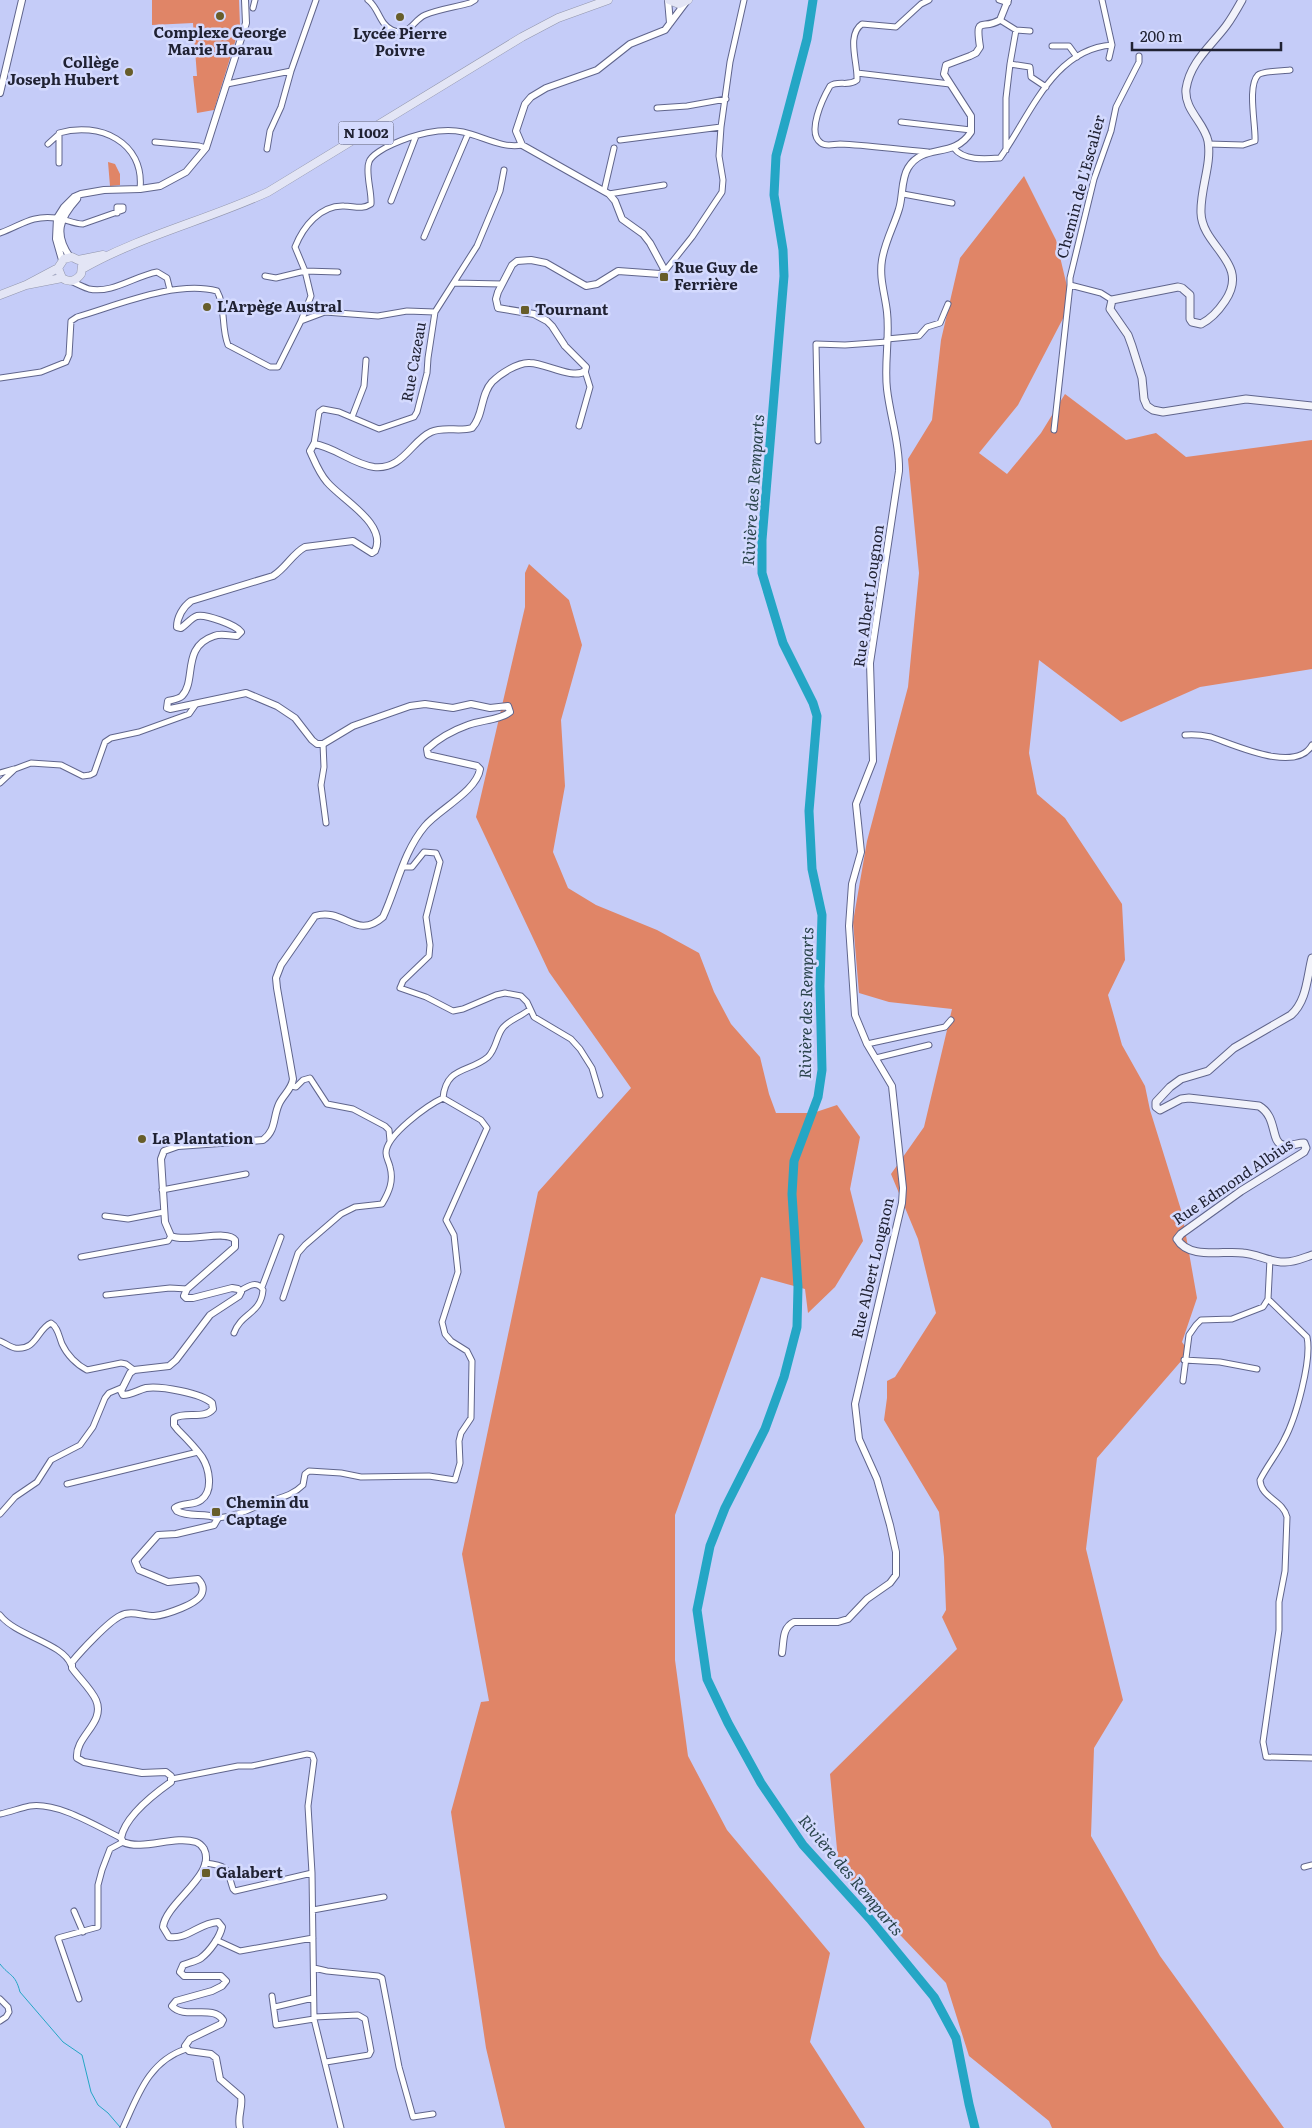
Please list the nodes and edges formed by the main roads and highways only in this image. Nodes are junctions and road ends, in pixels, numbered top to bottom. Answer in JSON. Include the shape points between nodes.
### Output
{"nodes":[{"id":1,"x":608,"y":0,"type":"edge"},
{"id":2,"x":669,"y":0,"type":"edge"},
{"id":3,"x":1242,"y":0,"type":"edge"},
{"id":4,"x":687,"y":1,"type":"edge"},
{"id":5,"x":116,"y":252,"type":"junction"},
{"id":6,"x":67,"y":261,"type":"junction"},
{"id":7,"x":81,"y":272,"type":"junction"},
{"id":8,"x":62,"y":278,"type":"junction"},
{"id":9,"x":26,"y":285,"type":"junction"},
{"id":10,"x":0,"y":295,"type":"edge"},
{"id":11,"x":1312,"y":406,"type":"edge"},
{"id":12,"x":1312,"y":958,"type":"edge"},
{"id":13,"x":1312,"y":1255,"type":"edge"}],
"edges":[{"from":1,"to":5,"type":"main road","number":"N 1002","via":[[558,18],[529,33],[268,192]]},
{"from":2,"to":4,"type":"main road","via":[[676,4]]},
{"from":3,"to":11,"type":"main road","via":[[1225,28],[1201,54],[1186,91],[1189,106],[1208,144],[1202,220],[1204,228],[1230,264],[1233,276],[1230,294],[1201,324],[1190,319],[1190,295],[1182,288],[1172,287],[1112,300],[1110,309],[1128,334],[1142,378],[1144,399],[1153,410],[1163,412],[1246,399]]},
{"from":5,"to":6,"type":"main road","number":"N 1002"},
{"from":5,"to":7,"type":"main road","number":"N 1002"},
{"from":6,"to":7,"type":"main road"},
{"from":6,"to":8,"type":"main road"},
{"from":6,"to":9,"type":"main road","number":"N 1002"},
{"from":7,"to":8,"type":"main road","via":[[75,280]]},
{"from":8,"to":9,"type":"main road","number":"N 1002"},
{"from":9,"to":10,"type":"main road","number":"N 1002"},
{"from":12,"to":13,"type":"main road","name":"Rue Edmond Albius","via":[[1302,1003],[1292,1015],[1234,1048],[1208,1071],[1181,1079],[1156,1102],[1160,1110],[1180,1099],[1189,1098],[1259,1106],[1270,1116],[1278,1143],[1284,1146],[1304,1143],[1306,1148],[1180,1234],[1177,1239],[1183,1246],[1212,1253],[1245,1253],[1283,1263]]}]}
